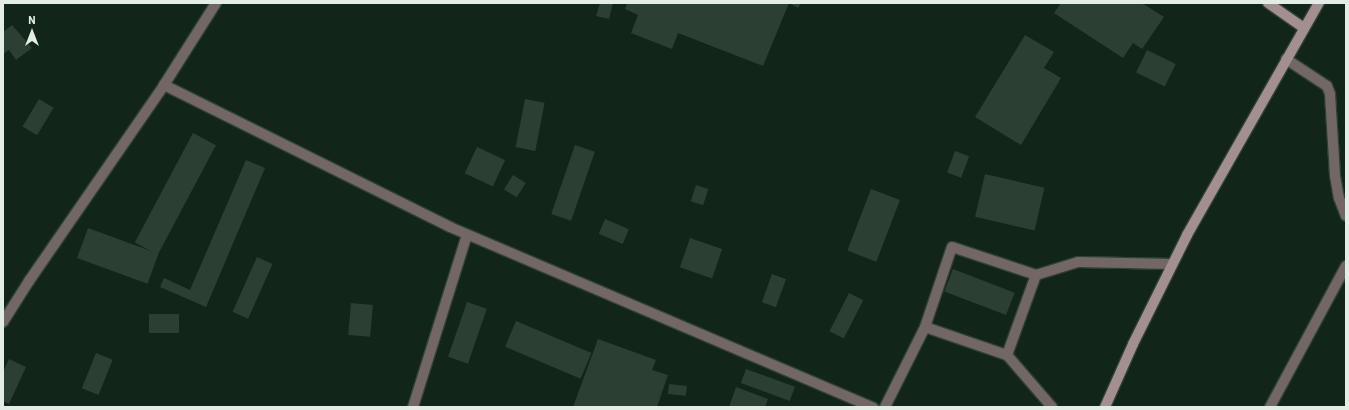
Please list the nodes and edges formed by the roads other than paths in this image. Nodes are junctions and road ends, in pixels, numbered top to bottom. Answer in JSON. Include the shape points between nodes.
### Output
{"nodes":[{"id":1,"x":216,"y":3,"type":"edge"},
{"id":2,"x":1268,"y":3,"type":"edge"},
{"id":3,"x":1319,"y":3,"type":"edge"},
{"id":4,"x":1304,"y":28,"type":"junction"},
{"id":5,"x":1286,"y":59,"type":"junction"},
{"id":6,"x":164,"y":85,"type":"junction"},
{"id":7,"x":1346,"y":216,"type":"edge"},
{"id":8,"x":467,"y":235,"type":"junction"},
{"id":9,"x":1172,"y":264,"type":"junction"},
{"id":10,"x":1346,"y":266,"type":"edge"},
{"id":11,"x":1036,"y":276,"type":"junction"},
{"id":12,"x":3,"y":322,"type":"edge"},
{"id":13,"x":925,"y":327,"type":"junction"},
{"id":14,"x":1007,"y":354,"type":"junction"},
{"id":15,"x":413,"y":407,"type":"edge"},
{"id":16,"x":873,"y":407,"type":"edge"},
{"id":17,"x":885,"y":407,"type":"edge"},
{"id":18,"x":1052,"y":407,"type":"edge"},
{"id":19,"x":1105,"y":407,"type":"edge"},
{"id":20,"x":1270,"y":407,"type":"edge"}],
"edges":[{"from":1,"to":6,"type":"street"},
{"from":2,"to":4,"type":"street"},
{"from":3,"to":4,"type":"street"},
{"from":4,"to":5,"type":"street"},
{"from":5,"to":7,"type":"street","via":[[1327,86],[1330,94],[1335,176]]},
{"from":5,"to":9,"type":"street"},
{"from":6,"to":8,"type":"street"},
{"from":6,"to":12,"type":"street"},
{"from":8,"to":15,"type":"street"},
{"from":8,"to":16,"type":"street"},
{"from":9,"to":11,"type":"street","via":[[1078,262]]},
{"from":9,"to":19,"type":"street","via":[[1132,344]]},
{"from":10,"to":20,"type":"street"},
{"from":11,"to":13,"type":"street","via":[[952,247]]},
{"from":11,"to":14,"type":"street"},
{"from":13,"to":14,"type":"street"},
{"from":13,"to":17,"type":"street"},
{"from":14,"to":18,"type":"street"}]}
